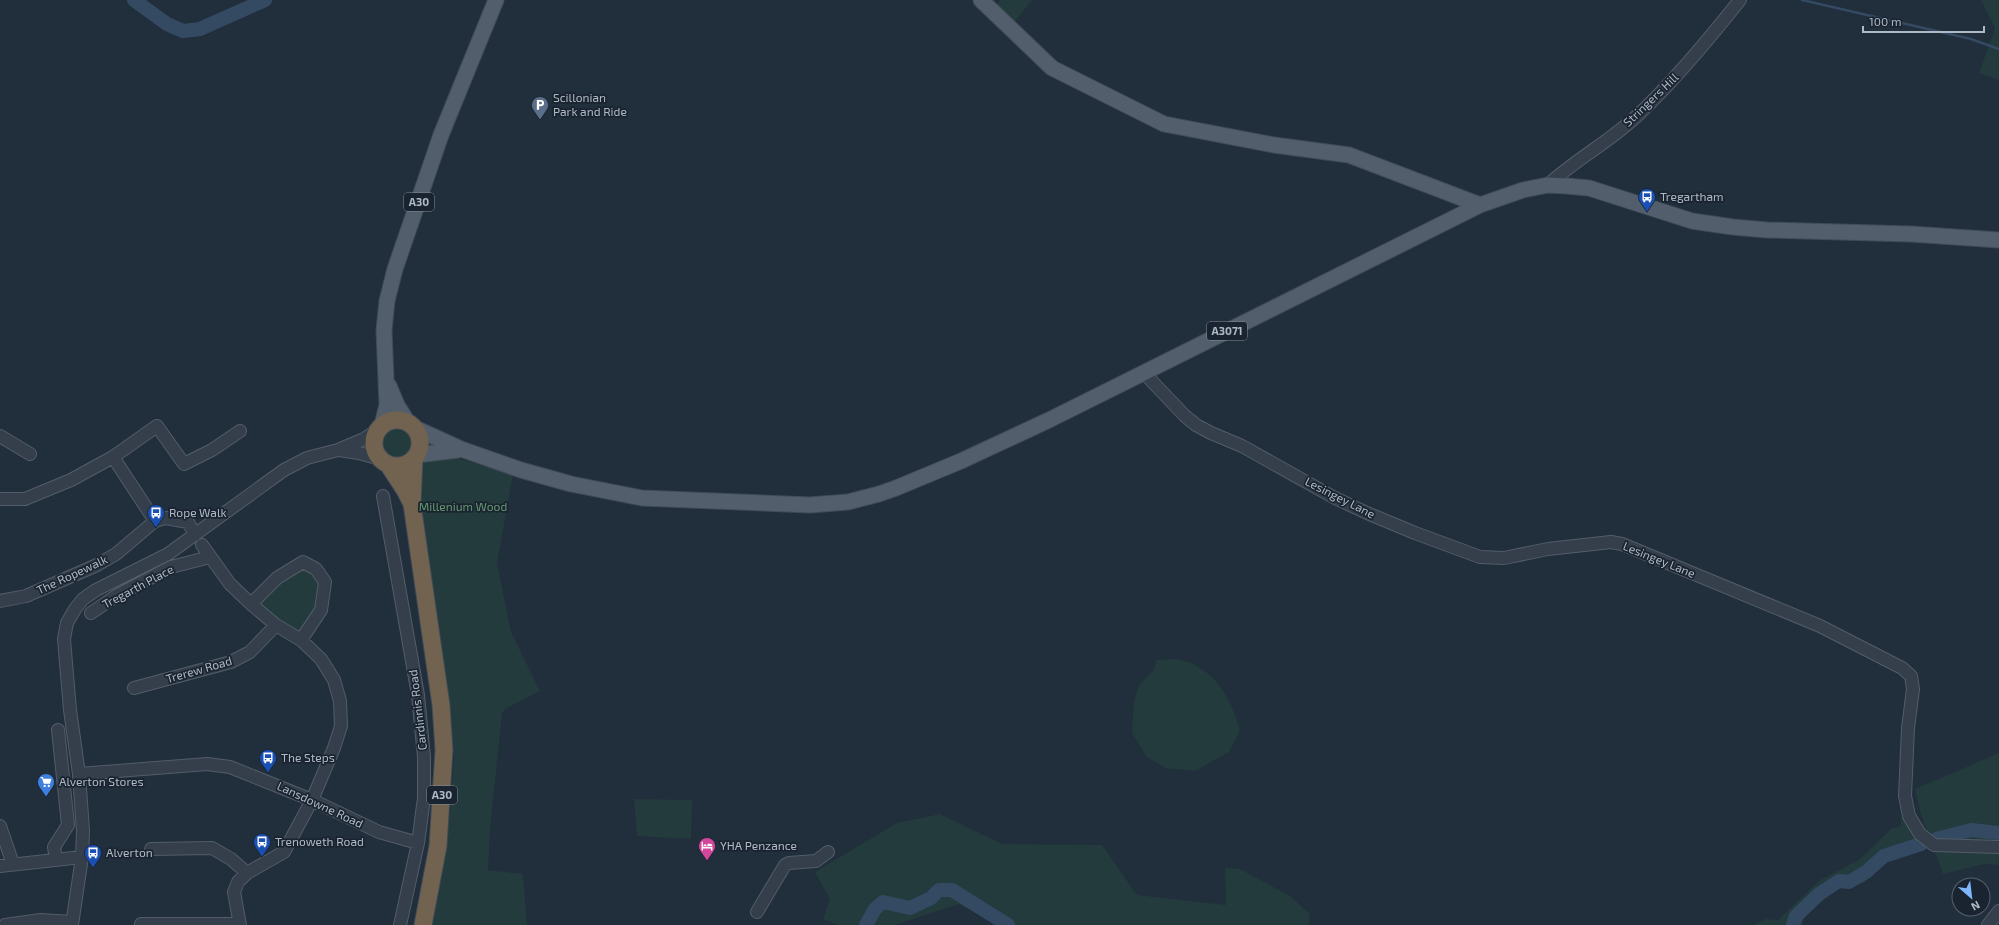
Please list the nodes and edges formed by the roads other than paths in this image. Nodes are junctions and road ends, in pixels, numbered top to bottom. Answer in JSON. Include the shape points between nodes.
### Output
{"nodes":[{"id":1,"x":496,"y":0,"type":"edge"},
{"id":2,"x":981,"y":0,"type":"edge"},
{"id":3,"x":1740,"y":0,"type":"edge"},
{"id":4,"x":1548,"y":185,"type":"junction"},
{"id":5,"x":1480,"y":205,"type":"junction"},
{"id":6,"x":1999,"y":240,"type":"edge"},
{"id":7,"x":1144,"y":373,"type":"junction"},
{"id":8,"x":387,"y":381,"type":"junction"},
{"id":9,"x":412,"y":426,"type":"junction"},
{"id":10,"x":381,"y":427,"type":"junction"},
{"id":11,"x":240,"y":430,"type":"dead end"},
{"id":12,"x":0,"y":436,"type":"edge"},
{"id":13,"x":461,"y":449,"type":"junction"},
{"id":14,"x":338,"y":450,"type":"junction"},
{"id":15,"x":30,"y":454,"type":"dead end"},
{"id":16,"x":416,"y":456,"type":"junction"},
{"id":17,"x":113,"y":457,"type":"junction"},
{"id":18,"x":384,"y":462,"type":"junction"},
{"id":19,"x":383,"y":496,"type":"dead end"},
{"id":20,"x":0,"y":499,"type":"edge"},
{"id":21,"x":412,"y":504,"type":"junction"},
{"id":22,"x":155,"y":521,"type":"junction"},
{"id":23,"x":195,"y":535,"type":"junction"},
{"id":24,"x":202,"y":545,"type":"dead end"},
{"id":25,"x":210,"y":557,"type":"junction"},
{"id":26,"x":0,"y":601,"type":"edge"},
{"id":27,"x":251,"y":604,"type":"junction"},
{"id":28,"x":91,"y":613,"type":"dead end"},
{"id":29,"x":276,"y":625,"type":"junction"},
{"id":30,"x":301,"y":640,"type":"junction"},
{"id":31,"x":134,"y":688,"type":"dead end"},
{"id":32,"x":58,"y":730,"type":"dead end"},
{"id":33,"x":79,"y":774,"type":"junction"},
{"id":34,"x":312,"y":800,"type":"junction"},
{"id":35,"x":0,"y":826,"type":"edge"},
{"id":36,"x":418,"y":843,"type":"junction"},
{"id":37,"x":1999,"y":847,"type":"edge"},
{"id":38,"x":151,"y":849,"type":"dead end"},
{"id":39,"x":828,"y":852,"type":"dead end"},
{"id":40,"x":82,"y":857,"type":"junction"},
{"id":41,"x":56,"y":859,"type":"junction"},
{"id":42,"x":13,"y":864,"type":"junction"},
{"id":43,"x":0,"y":866,"type":"edge"},
{"id":44,"x":247,"y":873,"type":"junction"},
{"id":45,"x":1999,"y":911,"type":"edge"},
{"id":46,"x":756,"y":912,"type":"dead end"},
{"id":47,"x":72,"y":924,"type":"edge"},
{"id":48,"x":141,"y":924,"type":"edge"},
{"id":49,"x":204,"y":924,"type":"edge"},
{"id":50,"x":240,"y":924,"type":"edge"},
{"id":51,"x":5,"y":925,"type":"edge"},
{"id":52,"x":400,"y":925,"type":"edge"},
{"id":53,"x":423,"y":925,"type":"edge"},
{"id":54,"x":1988,"y":925,"type":"edge"}],
"edges":[{"from":1,"to":8,"type":"main road","number":"A30","via":[[441,135],[395,269],[387,300],[384,330]]},
{"from":2,"to":5,"type":"main road","via":[[1052,68],[1164,124],[1274,145],[1349,155]]},
{"from":3,"to":4,"type":"street","name":"Stringers Hill","via":[[1692,60],[1641,112],[1610,139]]},
{"from":4,"to":5,"type":"main road","number":"A3071","via":[[1523,190]]},
{"from":4,"to":6,"type":"main road","number":"A3071","via":[[1589,188],[1692,221],[1732,227]]},
{"from":5,"to":7,"type":"main road","number":"A3071"},
{"from":7,"to":13,"type":"main road","number":"A3071","via":[[961,461],[879,494],[848,502],[810,505],[642,498],[571,484]]},
{"from":7,"to":37,"type":"street","name":"Lesingey Lane","via":[[1196,425],[1242,446],[1335,498],[1415,533],[1480,557],[1504,558],[1548,548],[1611,542],[1622,544],[1820,626],[1902,668],[1911,676],[1913,690],[1908,728],[1905,796],[1909,816],[1920,834],[1934,845]]},
{"from":8,"to":9,"type":"main road","number":"A30","via":[[397,404]]},
{"from":8,"to":10,"type":"main road","number":"A30","via":[[387,406]]},
{"from":9,"to":10,"type":"highway","via":[[396,420]]},
{"from":9,"to":13,"type":"main road","number":"A3071"},
{"from":9,"to":16,"type":"highway","via":[[420,441]]},
{"from":10,"to":14,"type":"street","via":[[364,439]]},
{"from":10,"to":18,"type":"highway","via":[[374,438],[374,446]]},
{"from":11,"to":17,"type":"street","via":[[212,450],[184,464],[157,426]]},
{"from":12,"to":15,"type":"street"},
{"from":13,"to":16,"type":"main road","number":"A3071"},
{"from":14,"to":18,"type":"street","via":[[359,453]]},
{"from":14,"to":23,"type":"street","via":[[307,458],[284,470]]},
{"from":16,"to":18,"type":"highway","via":[[404,465],[396,466]]},
{"from":16,"to":21,"type":"highway","number":"A30"},
{"from":17,"to":20,"type":"street","via":[[71,480],[25,500]]},
{"from":17,"to":22,"type":"street"},
{"from":18,"to":21,"type":"highway","number":"A30"},
{"from":19,"to":36,"type":"street","name":"Cardinnis Road","via":[[418,695],[424,757],[424,798]]},
{"from":21,"to":53,"type":"highway","number":"A30","via":[[440,698],[444,750],[438,846]]},
{"from":22,"to":23,"type":"street","via":[[166,518],[188,522]]},
{"from":22,"to":26,"type":"street","name":"The Ropewalk","via":[[116,554],[97,565],[26,596]]},
{"from":23,"to":33,"type":"street","via":[[168,554],[96,590],[74,609],[64,639]]},
{"from":24,"to":25,"type":"street"},
{"from":25,"to":27,"type":"street","via":[[230,584]]},
{"from":25,"to":28,"type":"street","name":"Tregarth Place","via":[[171,567],[116,596]]},
{"from":27,"to":29,"type":"street"},
{"from":27,"to":30,"type":"street","via":[[277,578],[303,562],[316,569],[325,582],[321,610]]},
{"from":29,"to":30,"type":"street"},
{"from":29,"to":31,"type":"street","name":"Trerew Road","via":[[250,652],[231,662]]},
{"from":30,"to":34,"type":"street","via":[[320,659],[334,680],[340,701],[341,726]]},
{"from":32,"to":41,"type":"street","via":[[68,825],[54,847]]},
{"from":33,"to":34,"type":"street","name":"Lansdowne Road","via":[[207,764],[230,767]]},
{"from":33,"to":40,"type":"street"},
{"from":34,"to":36,"type":"street","name":"Lansdowne Road","via":[[379,832]]},
{"from":34,"to":44,"type":"street","via":[[284,852]]},
{"from":35,"to":42,"type":"street"},
{"from":36,"to":52,"type":"street","name":"Cardinnis Road"},
{"from":38,"to":44,"type":"street","via":[[212,848],[231,859]]},
{"from":39,"to":46,"type":"street","via":[[816,861],[789,863],[785,866]]},
{"from":40,"to":41,"type":"street"},
{"from":40,"to":47,"type":"street"},
{"from":41,"to":42,"type":"street"},
{"from":42,"to":43,"type":"street"},
{"from":44,"to":50,"type":"street","via":[[238,882],[234,892]]},
{"from":45,"to":54,"type":"street"},
{"from":47,"to":51,"type":"street","via":[[42,920]]},
{"from":48,"to":49,"type":"street"},
{"from":49,"to":50,"type":"street"}]}
